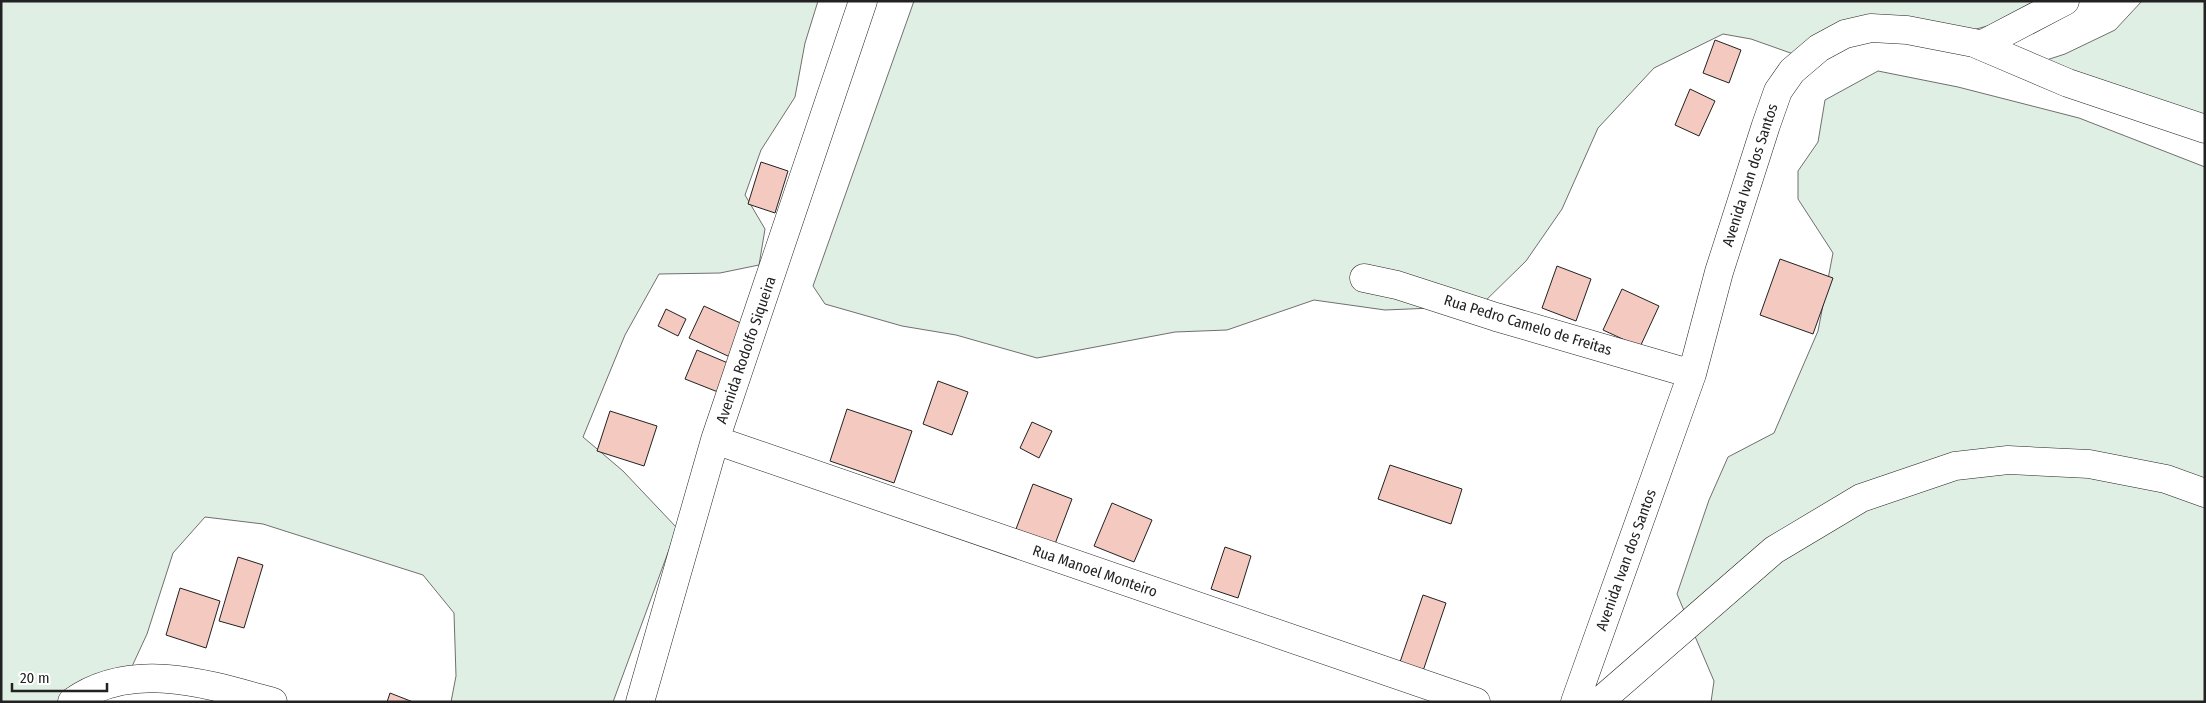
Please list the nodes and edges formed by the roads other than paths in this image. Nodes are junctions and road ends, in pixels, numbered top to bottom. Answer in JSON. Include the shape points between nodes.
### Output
{"nodes":[{"id":1,"x":863,"y":1,"type":"edge"},
{"id":2,"x":2064,"y":1,"type":"edge"},
{"id":3,"x":1981,"y":46,"type":"junction"},
{"id":4,"x":2205,"y":128,"type":"edge"},
{"id":5,"x":1364,"y":278,"type":"dead end"},
{"id":6,"x":1692,"y":374,"type":"junction"},
{"id":7,"x":715,"y":440,"type":"junction"},
{"id":8,"x":2205,"y":493,"type":"edge"},
{"id":9,"x":72,"y":702,"type":"edge"},
{"id":10,"x":273,"y":702,"type":"edge"},
{"id":11,"x":640,"y":702,"type":"edge"},
{"id":12,"x":1476,"y":702,"type":"edge"},
{"id":13,"x":1575,"y":702,"type":"edge"},
{"id":14,"x":1600,"y":702,"type":"edge"}],
"edges":[{"from":1,"to":7,"type":"street","name":"Avenida Rodolfo Siqueira"},
{"from":2,"to":3,"type":"street"},
{"from":3,"to":4,"type":"street","name":"Avenida Ivan dos Santos","via":[[2068,83]]},
{"from":3,"to":6,"type":"street","name":"Avenida Ivan dos Santos","via":[[1939,35],[1871,28],[1845,34],[1819,48],[1792,71],[1778,91],[1766,125],[1719,272]]},
{"from":5,"to":6,"type":"street","name":"Rua Pedro Camelo de Freitas","via":[[1397,285],[1496,318]]},
{"from":6,"to":13,"type":"street","name":"Avenida Ivan dos Santos"},
{"from":7,"to":11,"type":"street","name":"Avenida Rodolfo Siqueira"},
{"from":7,"to":12,"type":"street","name":"Rua Manoel Monteiro"},
{"from":8,"to":14,"type":"street","via":[[2166,479],[2089,464],[2008,460],[1955,466],[1936,472],[1861,498],[1774,550]]},
{"from":9,"to":10,"type":"street","via":[[84,694],[126,679],[157,676]]}]}
